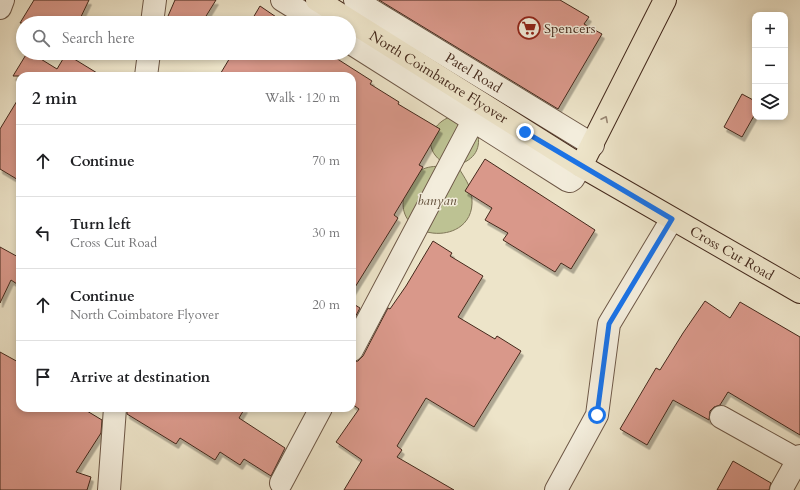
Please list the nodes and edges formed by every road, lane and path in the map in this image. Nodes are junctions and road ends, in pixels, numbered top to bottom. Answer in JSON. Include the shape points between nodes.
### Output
{"nodes":[{"id":1,"x":3,"y":0,"type":"edge"},
{"id":2,"x":154,"y":0,"type":"edge"},
{"id":3,"x":282,"y":0,"type":"edge"},
{"id":4,"x":317,"y":0,"type":"edge"},
{"id":5,"x":356,"y":0,"type":"edge"},
{"id":6,"x":665,"y":0,"type":"edge"},
{"id":7,"x":0,"y":8,"type":"edge"},
{"id":8,"x":153,"y":16,"type":"edge"},
{"id":9,"x":307,"y":16,"type":"edge"},
{"id":10,"x":342,"y":16,"type":"edge"},
{"id":11,"x":356,"y":25,"type":"edge"},
{"id":12,"x":356,"y":46,"type":"edge"},
{"id":13,"x":147,"y":60,"type":"edge"},
{"id":14,"x":146,"y":72,"type":"edge"},
{"id":15,"x":473,"y":121,"type":"junction"},
{"id":16,"x":593,"y":145,"type":"junction"},
{"id":17,"x":581,"y":166,"type":"junction"},
{"id":18,"x":672,"y":219,"type":"junction"},
{"id":19,"x":800,"y":292,"type":"edge"},
{"id":20,"x":356,"y":342,"type":"edge"},
{"id":21,"x":115,"y":412,"type":"edge"},
{"id":22,"x":319,"y":412,"type":"edge"},
{"id":23,"x":721,"y":417,"type":"dead end"},
{"id":24,"x":799,"y":458,"type":"edge"},
{"id":25,"x":281,"y":483,"type":"dead end"},
{"id":26,"x":109,"y":490,"type":"edge"},
{"id":27,"x":556,"y":490,"type":"edge"},
{"id":28,"x":781,"y":490,"type":"edge"}],
"edges":[{"from":1,"to":7,"type":"street"},
{"from":2,"to":8,"type":"street"},
{"from":3,"to":9,"type":"street"},
{"from":4,"to":10,"type":"main road","name":"North Coimbatore Flyover"},
{"from":5,"to":16,"type":"street","name":"Patel Road"},
{"from":16,"to":6,"type":"main road","one_way":true},
{"from":11,"to":17,"type":"main road","name":"North Coimbatore Flyover"},
{"from":12,"to":15,"type":"street"},
{"from":13,"to":14,"type":"street"},
{"from":15,"to":17,"type":"street","via":[[566,180],[573,179]]},
{"from":15,"to":20,"type":"street"},
{"from":16,"to":17,"type":"main road"},
{"from":17,"to":18,"type":"main road","name":"Cross Cut Road"},
{"from":18,"to":19,"type":"main road","name":"Cross Cut Road"},
{"from":18,"to":27,"type":"street","via":[[609,324],[597,415]]},
{"from":21,"to":26,"type":"street"},
{"from":22,"to":25,"type":"street"},
{"from":23,"to":24,"type":"street"},
{"from":24,"to":28,"type":"street"}]}
